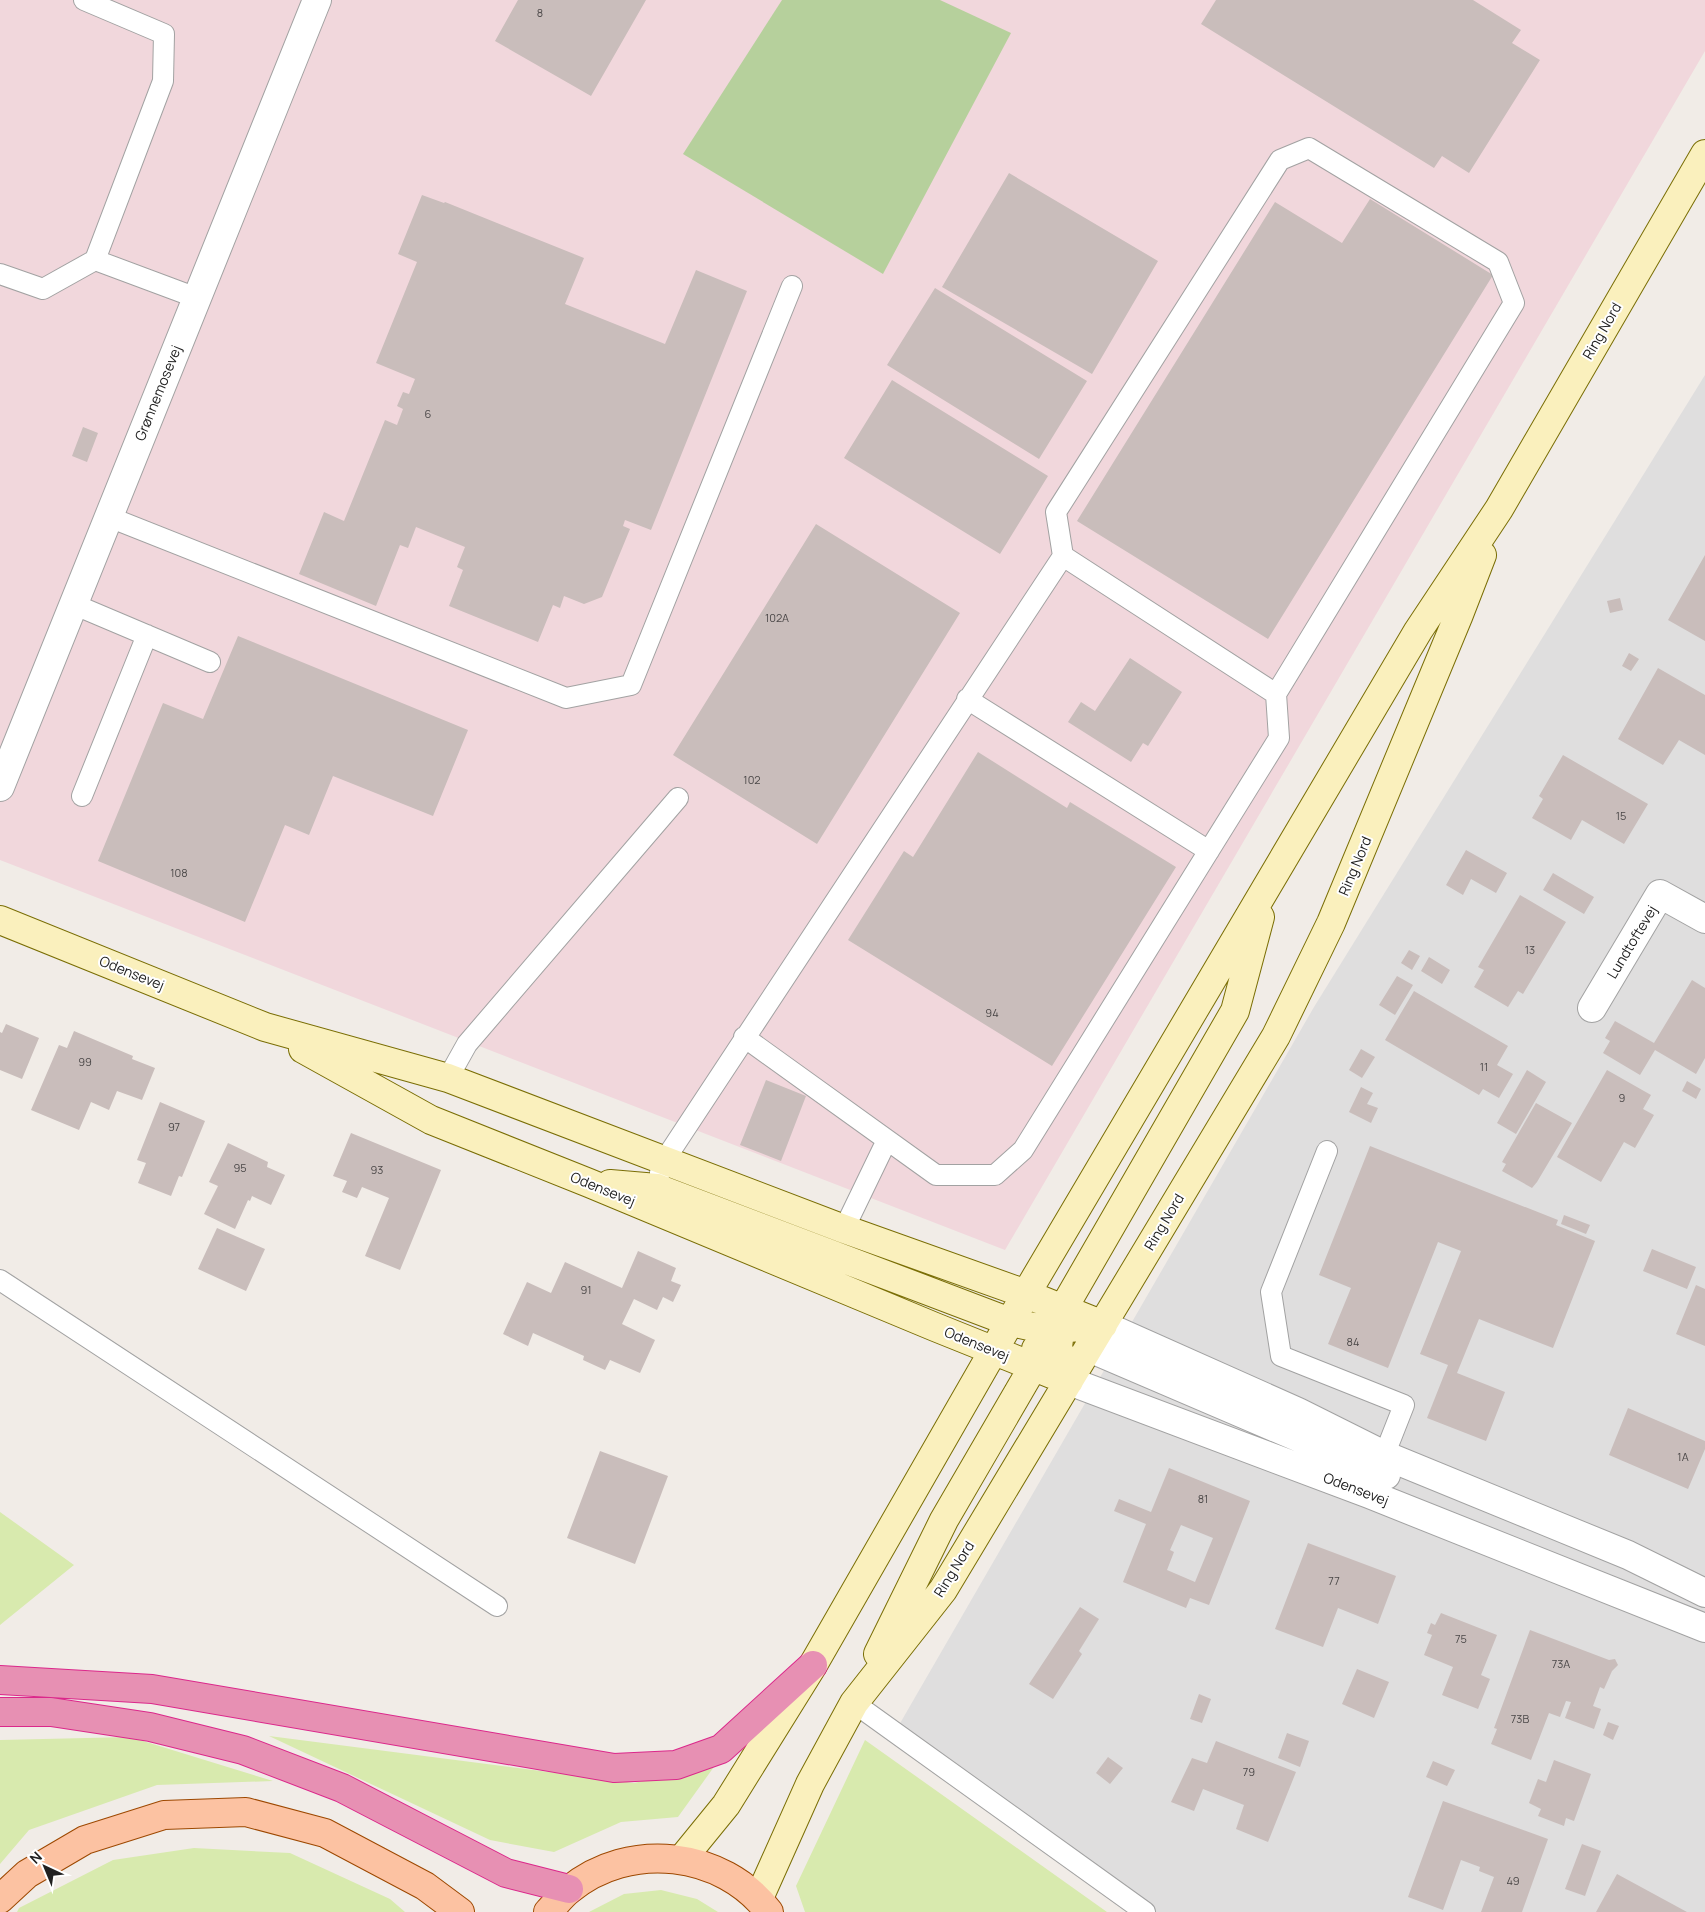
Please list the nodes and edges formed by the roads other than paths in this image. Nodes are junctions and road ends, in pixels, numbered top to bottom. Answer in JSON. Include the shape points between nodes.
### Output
{"nodes":[{"id":1,"x":84,"y":0,"type":"edge"},
{"id":2,"x":317,"y":0,"type":"edge"},
{"id":3,"x":1705,"y":154,"type":"edge"},
{"id":4,"x":95,"y":260,"type":"junction"},
{"id":5,"x":0,"y":274,"type":"edge"},
{"id":6,"x":792,"y":286,"type":"dead end"},
{"id":7,"x":197,"y":298,"type":"junction"},
{"id":8,"x":1499,"y":508,"type":"junction"},
{"id":9,"x":109,"y":517,"type":"junction"},
{"id":10,"x":1063,"y":556,"type":"junction"},
{"id":11,"x":73,"y":604,"type":"junction"},
{"id":12,"x":147,"y":635,"type":"junction"},
{"id":13,"x":210,"y":662,"type":"dead end"},
{"id":14,"x":1276,"y":694,"type":"junction"},
{"id":15,"x":967,"y":699,"type":"junction"},
{"id":16,"x":0,"y":787,"type":"edge"},
{"id":17,"x":82,"y":796,"type":"dead end"},
{"id":18,"x":678,"y":798,"type":"dead end"},
{"id":19,"x":1209,"y":851,"type":"junction"},
{"id":20,"x":1269,"y":884,"type":"junction"},
{"id":21,"x":1705,"y":919,"type":"edge"},
{"id":22,"x":0,"y":920,"type":"edge"},
{"id":23,"x":1592,"y":1008,"type":"dead end"},
{"id":24,"x":265,"y":1027,"type":"junction"},
{"id":25,"x":744,"y":1037,"type":"junction"},
{"id":26,"x":448,"y":1078,"type":"junction"},
{"id":27,"x":887,"y":1140,"type":"junction"},
{"id":28,"x":1327,"y":1151,"type":"dead end"},
{"id":29,"x":664,"y":1161,"type":"junction"},
{"id":30,"x":589,"y":1183,"type":"junction"},
{"id":31,"x":656,"y":1188,"type":"junction"},
{"id":32,"x":663,"y":1214,"type":"junction"},
{"id":33,"x":844,"y":1229,"type":"junction"},
{"id":34,"x":0,"y":1280,"type":"edge"},
{"id":35,"x":1026,"y":1294,"type":"junction"},
{"id":36,"x":1042,"y":1334,"type":"junction"},
{"id":37,"x":1096,"y":1336,"type":"junction"},
{"id":38,"x":993,"y":1351,"type":"junction"},
{"id":39,"x":1069,"y":1381,"type":"junction"},
{"id":40,"x":1377,"y":1474,"type":"junction"},
{"id":41,"x":1703,"y":1588,"type":"edge"},
{"id":42,"x":497,"y":1606,"type":"dead end"},
{"id":43,"x":1695,"y":1624,"type":"edge"},
{"id":44,"x":813,"y":1665,"type":"junction"},
{"id":45,"x":0,"y":1680,"type":"edge"},
{"id":46,"x":854,"y":1702,"type":"junction"},
{"id":47,"x":0,"y":1712,"type":"edge"},
{"id":48,"x":682,"y":1859,"type":"junction"},
{"id":49,"x":569,"y":1890,"type":"junction"},
{"id":50,"x":0,"y":1899,"type":"edge"},
{"id":51,"x":764,"y":1905,"type":"edge"},
{"id":52,"x":460,"y":1912,"type":"edge"},
{"id":53,"x":548,"y":1912,"type":"edge"},
{"id":54,"x":1144,"y":1912,"type":"edge"}],
"edges":[{"from":1,"to":4,"type":"lane","via":[[164,34],[164,81]]},
{"from":2,"to":7,"type":"street","name":"Grønnemosevej"},
{"from":3,"to":8,"type":"main road","name":"Ring Nord"},
{"from":4,"to":5,"type":"lane","via":[[43,289]]},
{"from":4,"to":7,"type":"lane"},
{"from":6,"to":9,"type":"lane","via":[[631,685],[566,698]]},
{"from":7,"to":9,"type":"street","name":"Grønnemosevej"},
{"from":8,"to":20,"type":"main road","name":"Ring Nord","via":[[1418,631]]},
{"from":8,"to":37,"type":"main road","name":"Ring Nord","via":[[1454,626],[1327,932],[1276,1036]]},
{"from":9,"to":11,"type":"street","name":"Grønnemosevej"},
{"from":10,"to":14,"type":"lane"},
{"from":10,"to":14,"type":"lane","via":[[1056,512],[1280,160],[1309,148],[1498,262],[1514,303]]},
{"from":10,"to":15,"type":"lane"},
{"from":11,"to":12,"type":"lane"},
{"from":11,"to":16,"type":"street","name":"Grønnemosevej"},
{"from":12,"to":13,"type":"lane"},
{"from":12,"to":17,"type":"lane"},
{"from":14,"to":19,"type":"lane","via":[[1279,738]]},
{"from":15,"to":19,"type":"lane"},
{"from":15,"to":25,"type":"lane"},
{"from":18,"to":26,"type":"lane","via":[[467,1044]]},
{"from":19,"to":27,"type":"lane","via":[[1023,1150],[995,1175],[936,1175]]},
{"from":20,"to":35,"type":"main road","name":"Ring Nord"},
{"from":20,"to":36,"type":"main road","via":[[1235,1011]]},
{"from":21,"to":23,"type":"street","name":"Lundtoftevej","via":[[1660,894]]},
{"from":22,"to":24,"type":"main road","name":"Odensevej"},
{"from":24,"to":26,"type":"main road","name":"Odensevej"},
{"from":24,"to":30,"type":"main road","name":"Odensevej","via":[[431,1120]]},
{"from":25,"to":27,"type":"lane"},
{"from":25,"to":29,"type":"lane"},
{"from":26,"to":29,"type":"main road","name":"Odensevej"},
{"from":27,"to":33,"type":"lane"},
{"from":28,"to":40,"type":"lane","via":[[1271,1292],[1281,1356],[1404,1405]]},
{"from":29,"to":31,"type":"lane"},
{"from":29,"to":33,"type":"main road","name":"Odensevej"},
{"from":30,"to":31,"type":"main road"},
{"from":30,"to":32,"type":"main road","name":"Odensevej"},
{"from":31,"to":32,"type":"lane"},
{"from":31,"to":36,"type":"main road"},
{"from":32,"to":38,"type":"main road","name":"Odensevej"},
{"from":33,"to":35,"type":"main road","name":"Odensevej"},
{"from":34,"to":42,"type":"lane"},
{"from":35,"to":36,"type":"main road","name":"Ring Nord"},
{"from":35,"to":36,"type":"main road","name":"Odensevej"},
{"from":36,"to":37,"type":"main road","name":"Odensevej"},
{"from":36,"to":37,"type":"main road"},
{"from":36,"to":38,"type":"main road","name":"Odensevej"},
{"from":36,"to":38,"type":"main road","name":"Ring Nord"},
{"from":36,"to":39,"type":"main road"},
{"from":36,"to":46,"type":"main road","via":[[944,1520]]},
{"from":37,"to":39,"type":"main road","name":"Ring Nord"},
{"from":37,"to":40,"type":"street","name":"Odensevej","via":[[1298,1412]]},
{"from":38,"to":44,"type":"main road","name":"Ring Nord"},
{"from":39,"to":40,"type":"street","name":"Odensevej"},
{"from":39,"to":46,"type":"main road","name":"Ring Nord","via":[[943,1590]]},
{"from":40,"to":41,"type":"street","name":"Odensevej","via":[[1428,1492],[1493,1501]]},
{"from":40,"to":43,"type":"street","name":"Odensevej"},
{"from":41,"to":43,"type":"street"},
{"from":44,"to":45,"type":"highway","via":[[721,1749],[676,1765],[614,1768],[152,1689]]},
{"from":44,"to":48,"type":"main road","name":"Ring Nord","via":[[726,1805]]},
{"from":46,"to":51,"type":"main road","name":"Ring Nord","via":[[810,1784]]},
{"from":46,"to":54,"type":"lane"},
{"from":47,"to":49,"type":"highway","via":[[51,1712],[150,1727],[243,1750],[342,1788],[506,1872]]},
{"from":48,"to":49,"type":"main road","via":[[642,1858],[603,1868]]},
{"from":48,"to":51,"type":"main road","via":[[710,1866],[736,1879]]},
{"from":49,"to":53,"type":"main road"},
{"from":50,"to":52,"type":"main road","via":[[28,1874],[85,1840],[164,1815],[246,1812],[325,1833],[425,1886]]}]}
